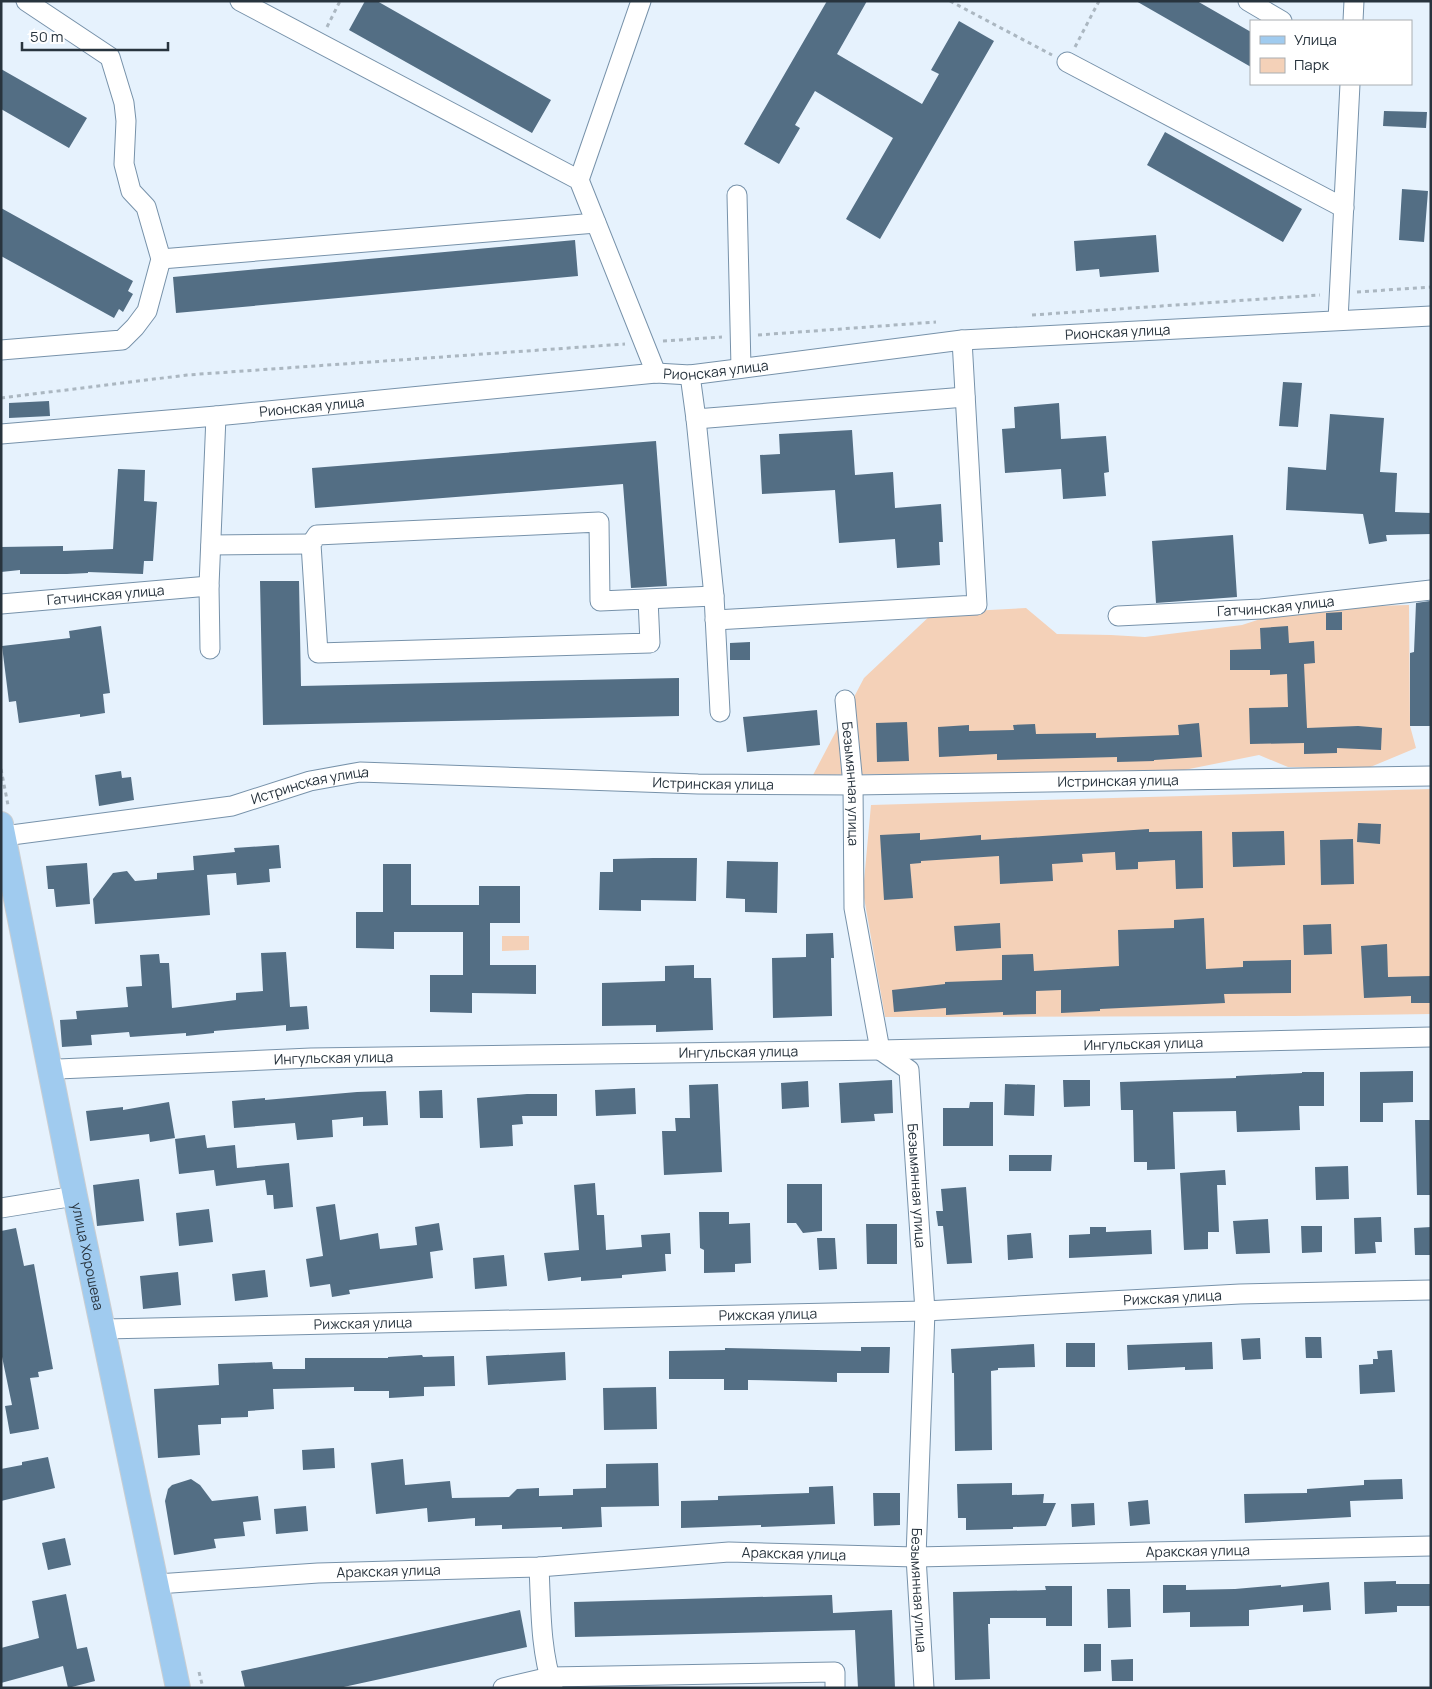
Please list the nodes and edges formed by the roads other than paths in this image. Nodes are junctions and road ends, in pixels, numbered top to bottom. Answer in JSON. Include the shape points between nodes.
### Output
{"nodes":[{"id":1,"x":240,"y":1,"type":"edge"},
{"id":2,"x":641,"y":1,"type":"edge"},
{"id":3,"x":1248,"y":1,"type":"edge"},
{"id":4,"x":1354,"y":1,"type":"edge"},
{"id":5,"x":34,"y":3,"type":"edge"},
{"id":6,"x":1280,"y":20,"type":"edge"},
{"id":7,"x":1353,"y":20,"type":"edge"},
{"id":8,"x":1067,"y":62,"type":"road end"},
{"id":9,"x":1350,"y":85,"type":"edge"},
{"id":10,"x":579,"y":180,"type":"junction"},
{"id":11,"x":737,"y":196,"type":"dead end"},
{"id":12,"x":1344,"y":208,"type":"junction"},
{"id":13,"x":596,"y":223,"type":"junction"},
{"id":14,"x":161,"y":259,"type":"junction"},
{"id":15,"x":1431,"y":316,"type":"edge"},
{"id":16,"x":1338,"y":320,"type":"junction"},
{"id":17,"x":962,"y":340,"type":"junction"},
{"id":18,"x":1,"y":350,"type":"edge"},
{"id":19,"x":741,"y":368,"type":"junction"},
{"id":20,"x":656,"y":373,"type":"junction"},
{"id":21,"x":690,"y":375,"type":"junction"},
{"id":22,"x":965,"y":397,"type":"junction"},
{"id":23,"x":216,"y":416,"type":"junction"},
{"id":24,"x":696,"y":419,"type":"junction"},
{"id":25,"x":1,"y":434,"type":"edge"},
{"id":26,"x":211,"y":544,"type":"junction"},
{"id":27,"x":311,"y":544,"type":"junction"},
{"id":28,"x":209,"y":586,"type":"junction"},
{"id":29,"x":1431,"y":590,"type":"edge"},
{"id":30,"x":714,"y":596,"type":"junction"},
{"id":31,"x":648,"y":599,"type":"junction"},
{"id":32,"x":1,"y":604,"type":"edge"},
{"id":33,"x":1118,"y":616,"type":"dead end"},
{"id":34,"x":715,"y":620,"type":"junction"},
{"id":35,"x":210,"y":649,"type":"dead end"},
{"id":36,"x":845,"y":700,"type":"dead end"},
{"id":37,"x":720,"y":712,"type":"dead end"},
{"id":38,"x":1431,"y":776,"type":"edge"},
{"id":39,"x":853,"y":784,"type":"junction"},
{"id":40,"x":2,"y":830,"type":"edge"},
{"id":41,"x":1431,"y":1036,"type":"edge"},
{"id":42,"x":880,"y":1050,"type":"junction"},
{"id":43,"x":49,"y":1064,"type":"junction"},
{"id":44,"x":75,"y":1196,"type":"junction"},
{"id":45,"x":1,"y":1208,"type":"edge"},
{"id":46,"x":1431,"y":1290,"type":"edge"},
{"id":47,"x":925,"y":1311,"type":"junction"},
{"id":48,"x":104,"y":1329,"type":"junction"},
{"id":49,"x":1431,"y":1546,"type":"edge"},
{"id":50,"x":916,"y":1557,"type":"junction"},
{"id":51,"x":539,"y":1567,"type":"junction"},
{"id":52,"x":157,"y":1584,"type":"junction"},
{"id":53,"x":552,"y":1682,"type":"edge"},
{"id":54,"x":178,"y":1688,"type":"edge"},
{"id":55,"x":503,"y":1688,"type":"edge"},
{"id":56,"x":835,"y":1688,"type":"edge"},
{"id":57,"x":924,"y":1688,"type":"edge"}],
"edges":[{"from":1,"to":10,"type":"street"},
{"from":2,"to":10,"type":"street"},
{"from":3,"to":6,"type":"street"},
{"from":4,"to":7,"type":"street"},
{"from":5,"to":14,"type":"street","via":[[110,57],[124,103],[124,164],[131,191],[146,207]]},
{"from":8,"to":12,"type":"street"},
{"from":9,"to":12,"type":"street"},
{"from":10,"to":13,"type":"street"},
{"from":11,"to":19,"type":"street"},
{"from":12,"to":16,"type":"street"},
{"from":13,"to":14,"type":"street"},
{"from":13,"to":20,"type":"street"},
{"from":14,"to":18,"type":"street","via":[[147,311],[122,340]]},
{"from":15,"to":16,"type":"street","name":"Рионская улица"},
{"from":16,"to":17,"type":"street","name":"Рионская улица"},
{"from":17,"to":19,"type":"street","name":"Рионская улица"},
{"from":17,"to":22,"type":"street"},
{"from":19,"to":21,"type":"street","name":"Рионская улица"},
{"from":20,"to":21,"type":"street","name":"Рионская улица"},
{"from":20,"to":23,"type":"street","name":"Рионская улица"},
{"from":21,"to":24,"type":"street"},
{"from":22,"to":24,"type":"street"},
{"from":22,"to":34,"type":"street","via":[[977,606]]},
{"from":23,"to":25,"type":"street","name":"Рионская улица"},
{"from":23,"to":26,"type":"street"},
{"from":24,"to":30,"type":"street"},
{"from":26,"to":27,"type":"street"},
{"from":26,"to":28,"type":"street"},
{"from":27,"to":31,"type":"street","via":[[317,535],[599,522],[600,601]]},
{"from":27,"to":31,"type":"street","via":[[318,653],[650,643]]},
{"from":28,"to":32,"type":"street","name":"Гатчинская улица"},
{"from":28,"to":35,"type":"street"},
{"from":29,"to":33,"type":"street","name":"Гатчинская улица","via":[[1261,609]]},
{"from":30,"to":31,"type":"street"},
{"from":30,"to":34,"type":"street"},
{"from":34,"to":37,"type":"street"},
{"from":36,"to":39,"type":"street","name":"Безымянная улица"},
{"from":38,"to":39,"type":"street","name":"Истринская улица"},
{"from":39,"to":40,"type":"street","name":"Истринская улица","via":[[698,784],[360,772],[310,781],[232,806]]},
{"from":39,"to":42,"type":"street","name":"Безымянная улица","via":[[854,908]]},
{"from":40,"to":43,"type":"main road","name":"улица Хорошева"},
{"from":41,"to":42,"type":"street","name":"Ингульская улица"},
{"from":42,"to":43,"type":"street","name":"Ингульская улица","via":[[311,1058],[58,1069]]},
{"from":42,"to":47,"type":"street","name":"Безымянная улица","via":[[909,1070]]},
{"from":43,"to":44,"type":"main road","name":"улица Хорошева"},
{"from":44,"to":45,"type":"street"},
{"from":44,"to":48,"type":"main road","name":"улица Хорошева"},
{"from":46,"to":47,"type":"street","name":"Рижская улица","via":[[1240,1294]]},
{"from":47,"to":48,"type":"street","name":"Рижская улица"},
{"from":47,"to":50,"type":"street","name":"Безымянная улица"},
{"from":48,"to":52,"type":"main road","name":"улица Хорошева"},
{"from":49,"to":50,"type":"street","name":"Аракская улица"},
{"from":50,"to":51,"type":"street","name":"Аракская улица","via":[[729,1552]]},
{"from":50,"to":57,"type":"street","name":"Безымянная улица"},
{"from":51,"to":52,"type":"street","name":"Аракская улица","via":[[318,1572]]},
{"from":51,"to":53,"type":"street","via":[[542,1633]]},
{"from":52,"to":54,"type":"main road","name":"улица Хорошева"},
{"from":53,"to":55,"type":"street"},
{"from":53,"to":56,"type":"street","via":[[835,1672]]}]}
